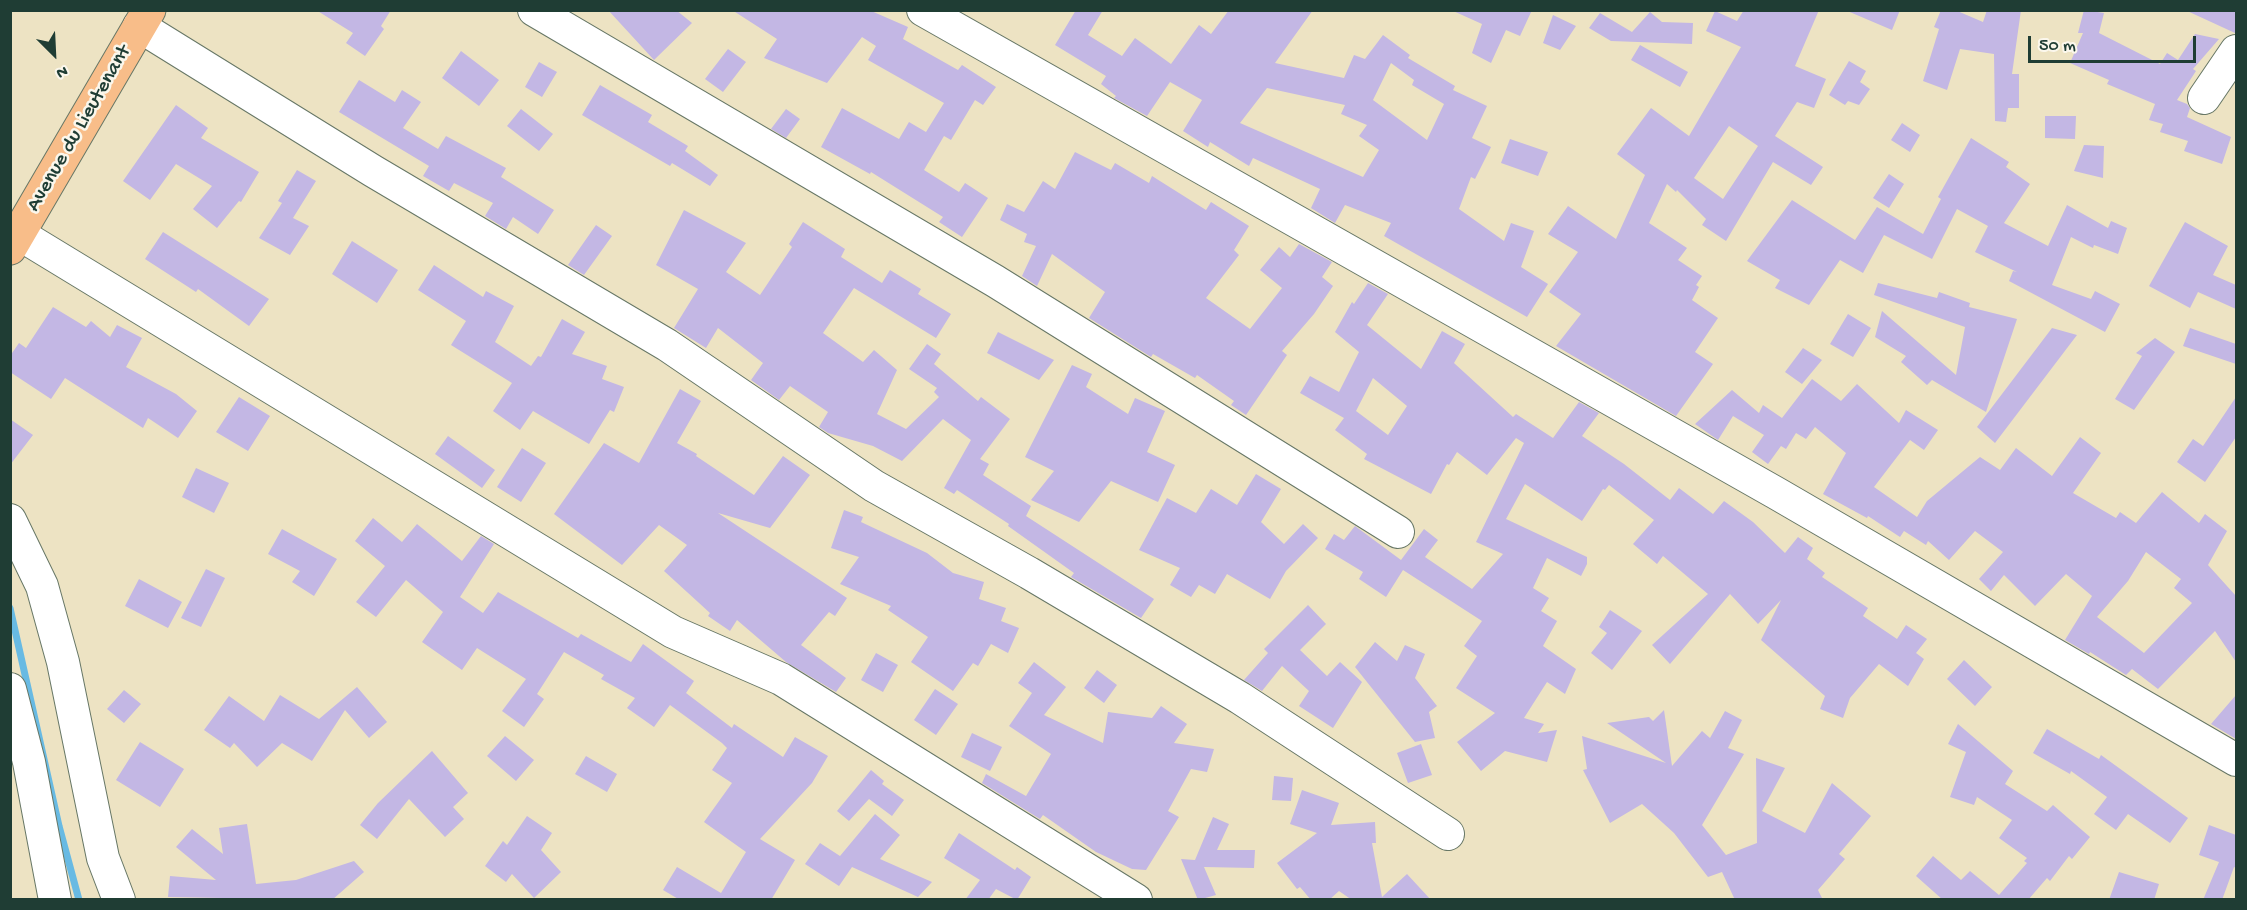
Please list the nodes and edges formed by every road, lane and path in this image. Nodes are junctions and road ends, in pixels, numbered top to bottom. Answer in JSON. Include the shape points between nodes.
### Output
{"nodes":[{"id":1,"x":534,"y":10,"type":"edge"},
{"id":2,"x":923,"y":10,"type":"edge"},
{"id":3,"x":144,"y":18,"type":"edge"},
{"id":4,"x":2236,"y":51,"type":"edge"},
{"id":5,"x":2204,"y":98,"type":"dead end"},
{"id":6,"x":15,"y":241,"type":"edge"},
{"id":7,"x":10,"y":520,"type":"edge"},
{"id":8,"x":1398,"y":532,"type":"dead end"},
{"id":9,"x":10,"y":689,"type":"edge"},
{"id":10,"x":2236,"y":760,"type":"edge"},
{"id":11,"x":1448,"y":834,"type":"dead end"},
{"id":12,"x":55,"y":900,"type":"edge"},
{"id":13,"x":118,"y":900,"type":"edge"},
{"id":14,"x":1136,"y":900,"type":"edge"}],
"edges":[{"from":1,"to":8,"type":"street","via":[[995,281]]},
{"from":2,"to":10,"type":"street","via":[[1776,493]]},
{"from":3,"to":6,"type":"main road","name":"Avenue du Lieutenant"},
{"from":3,"to":11,"type":"street","via":[[374,171],[667,345],[874,486],[1240,698]]},
{"from":4,"to":5,"type":"street"},
{"from":6,"to":14,"type":"street","via":[[673,632],[781,679]]},
{"from":7,"to":13,"type":"street","via":[[42,586],[63,662],[103,858]]},
{"from":9,"to":12,"type":"street","via":[[29,762]]}]}
